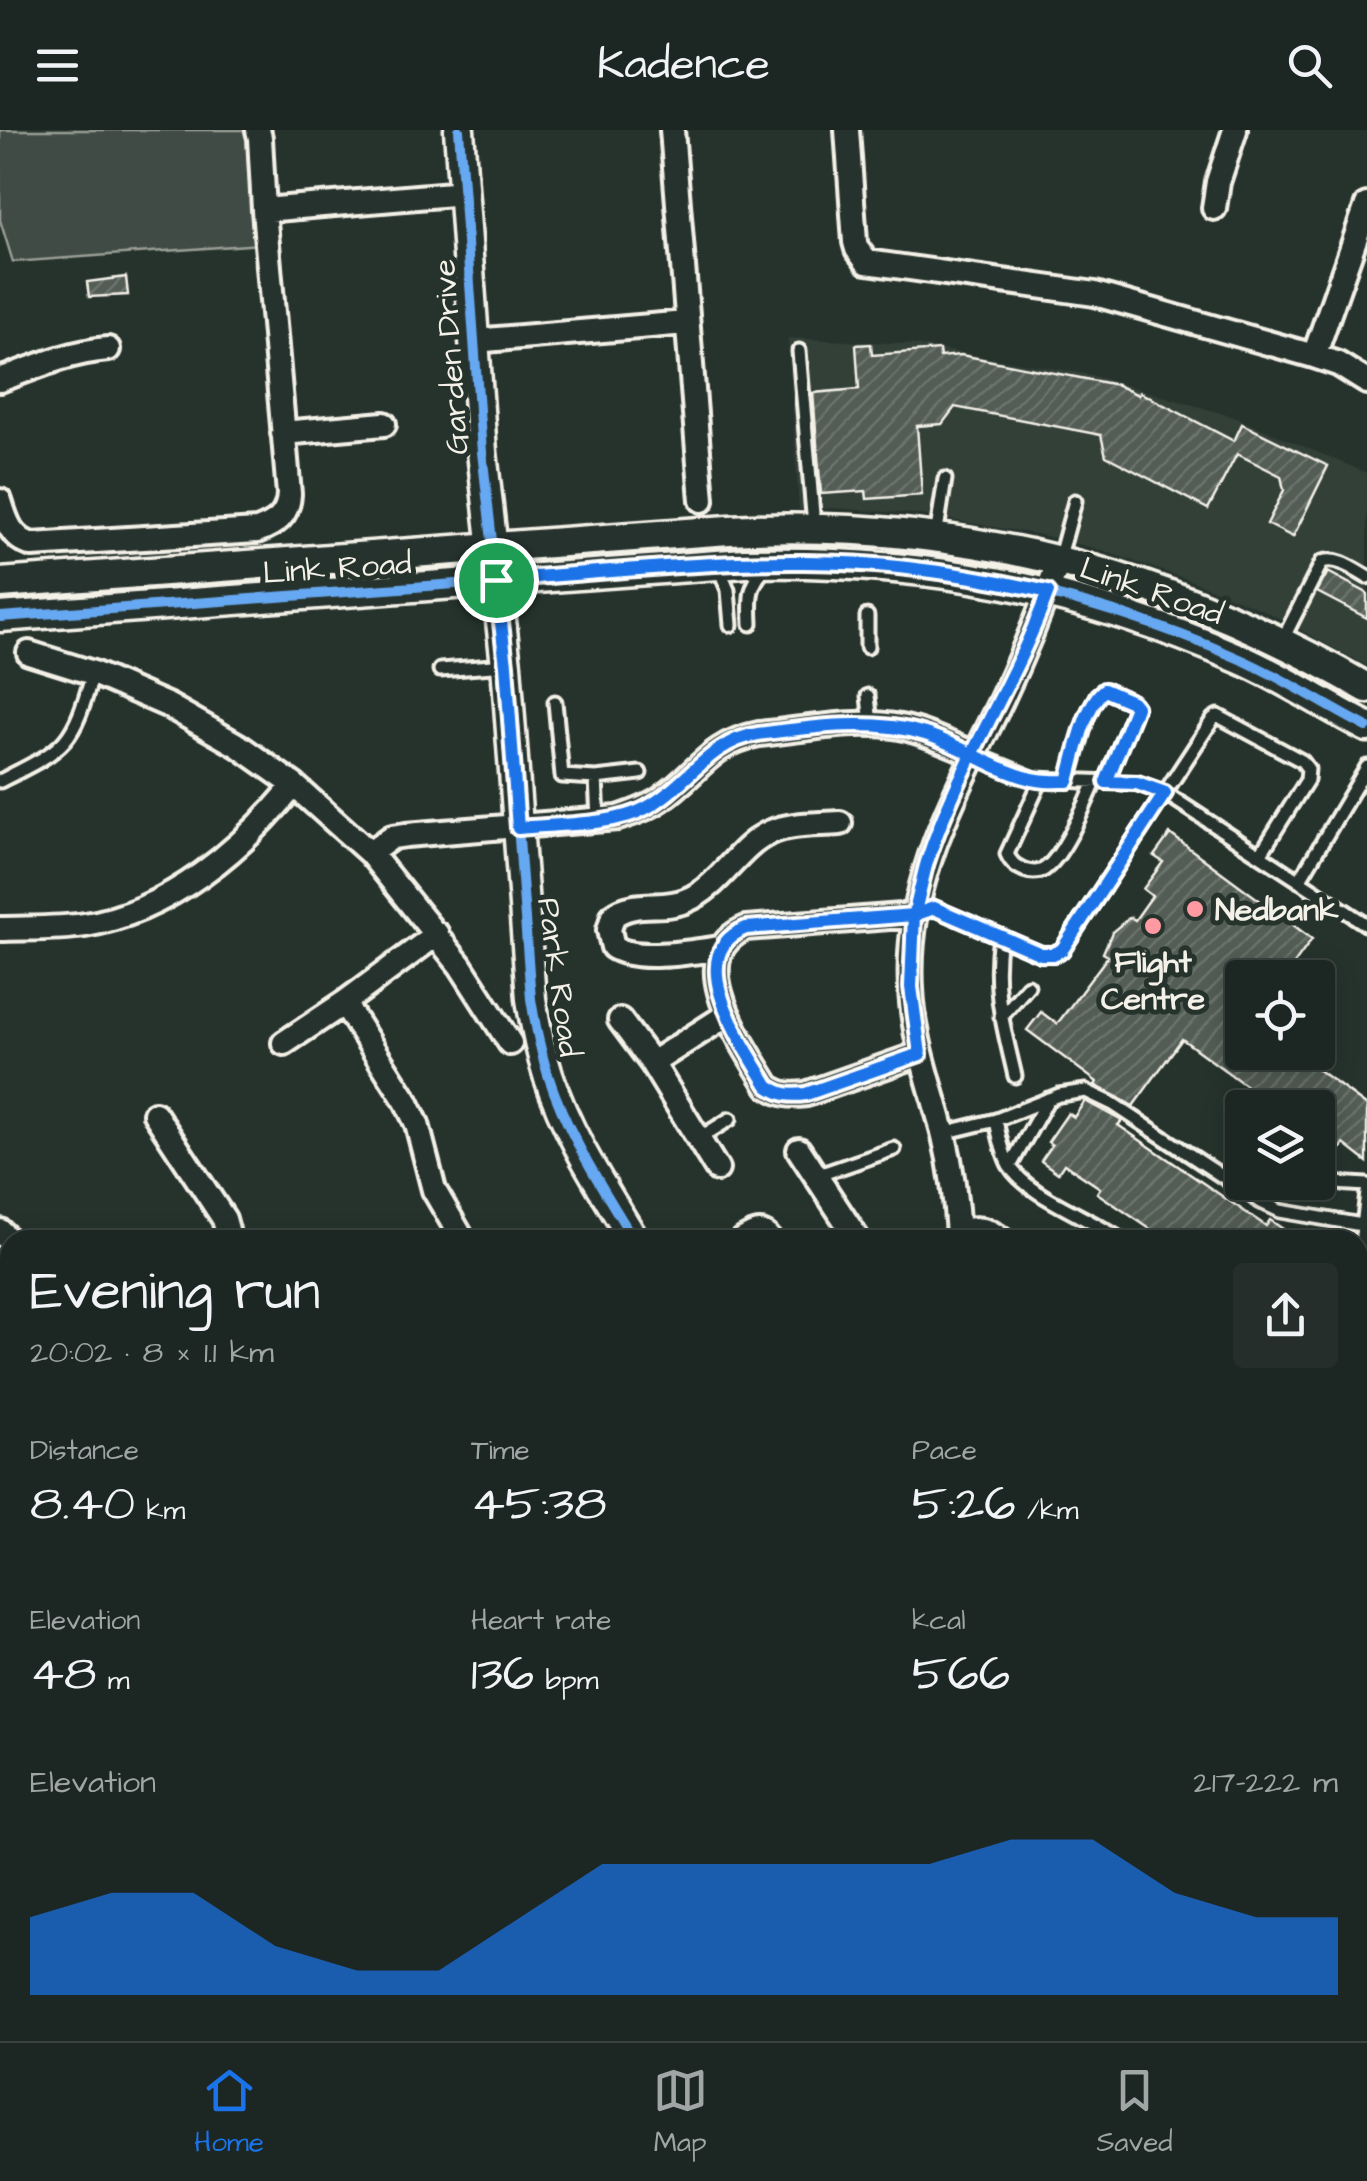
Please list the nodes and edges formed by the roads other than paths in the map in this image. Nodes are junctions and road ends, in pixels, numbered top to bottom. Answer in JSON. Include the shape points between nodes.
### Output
{"nodes":[{"id":1,"x":258,"y":130,"type":"edge"},
{"id":2,"x":459,"y":130,"type":"edge"},
{"id":3,"x":672,"y":130,"type":"edge"},
{"id":4,"x":847,"y":130,"type":"edge"},
{"id":5,"x":1236,"y":130,"type":"edge"},
{"id":6,"x":464,"y":193,"type":"junction"},
{"id":7,"x":1367,"y":205,"type":"edge"},
{"id":8,"x":1214,"y":208,"type":"dead end"},
{"id":9,"x":264,"y":210,"type":"junction"},
{"id":10,"x":686,"y":323,"type":"junction"},
{"id":11,"x":474,"y":341,"type":"junction"},
{"id":12,"x":108,"y":349,"type":"dead end"},
{"id":13,"x":799,"y":350,"type":"dead end"},
{"id":14,"x":1314,"y":356,"type":"junction"},
{"id":15,"x":0,"y":380,"type":"edge"},
{"id":16,"x":1367,"y":382,"type":"edge"},
{"id":17,"x":384,"y":424,"type":"dead end"},
{"id":18,"x":283,"y":433,"type":"junction"},
{"id":19,"x":945,"y":479,"type":"dead end"},
{"id":20,"x":702,"y":500,"type":"dead end"},
{"id":21,"x":0,"y":501,"type":"edge"},
{"id":22,"x":1075,"y":501,"type":"dead end"},
{"id":23,"x":814,"y":528,"type":"junction"},
{"id":24,"x":936,"y":537,"type":"junction"},
{"id":25,"x":493,"y":547,"type":"junction"},
{"id":26,"x":1059,"y":560,"type":"junction"},
{"id":27,"x":771,"y":562,"type":"junction"},
{"id":28,"x":717,"y":565,"type":"junction"},
{"id":29,"x":1367,"y":577,"type":"edge"},
{"id":30,"x":496,"y":580,"type":"junction"},
{"id":31,"x":0,"y":583,"type":"edge"},
{"id":32,"x":1048,"y":592,"type":"junction"},
{"id":33,"x":867,"y":616,"type":"dead end"},
{"id":34,"x":0,"y":617,"type":"edge"},
{"id":35,"x":751,"y":624,"type":"dead end"},
{"id":36,"x":731,"y":625,"type":"dead end"},
{"id":37,"x":1282,"y":641,"type":"junction"},
{"id":38,"x":868,"y":647,"type":"dead end"},
{"id":39,"x":29,"y":652,"type":"dead end"},
{"id":40,"x":506,"y":665,"type":"junction"},
{"id":41,"x":440,"y":670,"type":"dead end"},
{"id":42,"x":93,"y":673,"type":"junction"},
{"id":43,"x":1367,"y":688,"type":"edge"},
{"id":44,"x":868,"y":696,"type":"dead end"},
{"id":45,"x":554,"y":702,"type":"dead end"},
{"id":46,"x":871,"y":724,"type":"junction"},
{"id":47,"x":1367,"y":726,"type":"edge"},
{"id":48,"x":974,"y":754,"type":"junction"},
{"id":49,"x":1367,"y":767,"type":"edge"},
{"id":50,"x":640,"y":773,"type":"dead end"},
{"id":51,"x":596,"y":778,"type":"junction"},
{"id":52,"x":1041,"y":780,"type":"junction"},
{"id":53,"x":0,"y":781,"type":"edge"},
{"id":54,"x":1068,"y":781,"type":"junction"},
{"id":55,"x":1100,"y":782,"type":"junction"},
{"id":56,"x":294,"y":786,"type":"junction"},
{"id":57,"x":1165,"y":793,"type":"junction"},
{"id":58,"x":598,"y":820,"type":"junction"},
{"id":59,"x":840,"y":823,"type":"dead end"},
{"id":60,"x":518,"y":828,"type":"junction"},
{"id":61,"x":370,"y":852,"type":"junction"},
{"id":62,"x":1260,"y":855,"type":"junction"},
{"id":63,"x":1299,"y":880,"type":"junction"},
{"id":64,"x":914,"y":915,"type":"junction"},
{"id":65,"x":1367,"y":925,"type":"edge"},
{"id":66,"x":0,"y":929,"type":"edge"},
{"id":67,"x":437,"y":934,"type":"junction"},
{"id":68,"x":1000,"y":936,"type":"junction"},
{"id":69,"x":720,"y":948,"type":"junction"},
{"id":70,"x":1028,"y":986,"type":"dead end"},
{"id":71,"x":344,"y":1003,"type":"junction"},
{"id":72,"x":727,"y":1015,"type":"junction"},
{"id":73,"x":1002,"y":1017,"type":"junction"},
{"id":74,"x":620,"y":1020,"type":"dead end"},
{"id":75,"x":284,"y":1043,"type":"dead end"},
{"id":76,"x":510,"y":1043,"type":"dead end"},
{"id":77,"x":920,"y":1054,"type":"junction"},
{"id":78,"x":652,"y":1063,"type":"junction"},
{"id":79,"x":1015,"y":1076,"type":"dead end"},
{"id":80,"x":1048,"y":1099,"type":"junction"},
{"id":81,"x":155,"y":1114,"type":"dead end"},
{"id":82,"x":730,"y":1119,"type":"dead end"},
{"id":83,"x":996,"y":1120,"type":"junction"},
{"id":84,"x":943,"y":1133,"type":"junction"},
{"id":85,"x":698,"y":1139,"type":"junction"},
{"id":86,"x":894,"y":1149,"type":"dead end"},
{"id":87,"x":799,"y":1150,"type":"dead end"},
{"id":88,"x":1010,"y":1166,"type":"junction"},
{"id":89,"x":717,"y":1169,"type":"dead end"},
{"id":90,"x":816,"y":1176,"type":"junction"},
{"id":91,"x":1335,"y":1183,"type":"edge"},
{"id":92,"x":1367,"y":1185,"type":"edge"},
{"id":93,"x":1367,"y":1193,"type":"edge"},
{"id":94,"x":1362,"y":1225,"type":"junction"},
{"id":95,"x":227,"y":1230,"type":"edge"},
{"id":96,"x":457,"y":1230,"type":"edge"},
{"id":97,"x":628,"y":1230,"type":"edge"},
{"id":98,"x":851,"y":1230,"type":"edge"},
{"id":99,"x":962,"y":1230,"type":"edge"},
{"id":100,"x":1103,"y":1230,"type":"edge"},
{"id":101,"x":1362,"y":1230,"type":"edge"}],
"edges":[{"from":1,"to":9,"type":"street"},
{"from":2,"to":6,"type":"street","name":"Garden Drive"},
{"from":3,"to":10,"type":"street"},
{"from":4,"to":14,"type":"street","via":[[856,242],[867,262],[1095,294]]},
{"from":5,"to":8,"type":"street"},
{"from":6,"to":9,"type":"street"},
{"from":6,"to":11,"type":"street","name":"Garden Drive"},
{"from":7,"to":14,"type":"street"},
{"from":9,"to":18,"type":"street"},
{"from":10,"to":11,"type":"street"},
{"from":10,"to":20,"type":"street"},
{"from":11,"to":25,"type":"street","name":"Garden Drive"},
{"from":12,"to":15,"type":"street"},
{"from":13,"to":23,"type":"lane"},
{"from":14,"to":16,"type":"street"},
{"from":17,"to":18,"type":"street"},
{"from":18,"to":21,"type":"street","via":[[288,505],[277,522],[256,530],[32,545],[10,530]]},
{"from":19,"to":24,"type":"lane"},
{"from":22,"to":26,"type":"lane"},
{"from":23,"to":24,"type":"street","name":"Link Road"},
{"from":23,"to":25,"type":"street","name":"Link Road"},
{"from":24,"to":26,"type":"street","name":"Link Road"},
{"from":25,"to":30,"type":"street","name":"Garden Drive"},
{"from":25,"to":31,"type":"street","name":"Link Road"},
{"from":26,"to":32,"type":"street"},
{"from":26,"to":37,"type":"street","name":"Link Road","via":[[1171,594]]},
{"from":27,"to":28,"type":"street","name":"Link Road"},
{"from":27,"to":32,"type":"street","name":"Link Road","via":[[893,566]]},
{"from":27,"to":35,"type":"lane","via":[[752,588]]},
{"from":28,"to":30,"type":"street","name":"Link Road"},
{"from":28,"to":36,"type":"lane","via":[[728,590]]},
{"from":29,"to":37,"type":"lane","via":[[1339,562],[1322,562]]},
{"from":30,"to":34,"type":"street","name":"Link Road"},
{"from":30,"to":40,"type":"street","name":"Park Road"},
{"from":32,"to":47,"type":"street","name":"Link Road","via":[[1194,639]]},
{"from":32,"to":48,"type":"street"},
{"from":33,"to":38,"type":"lane"},
{"from":37,"to":43,"type":"street","name":"Link Road"},
{"from":39,"to":42,"type":"street"},
{"from":40,"to":41,"type":"lane"},
{"from":40,"to":60,"type":"street","name":"Park Road"},
{"from":42,"to":53,"type":"lane","via":[[70,736],[48,757]]},
{"from":42,"to":56,"type":"street","via":[[169,706]]},
{"from":44,"to":46,"type":"lane"},
{"from":45,"to":51,"type":"lane","via":[[560,774]]},
{"from":46,"to":48,"type":"street","via":[[927,734]]},
{"from":46,"to":58,"type":"street","via":[[740,738],[641,811]]},
{"from":48,"to":52,"type":"lane"},
{"from":48,"to":64,"type":"street","via":[[927,863]]},
{"from":49,"to":63,"type":"lane"},
{"from":50,"to":51,"type":"lane"},
{"from":51,"to":58,"type":"lane"},
{"from":52,"to":54,"type":"lane"},
{"from":52,"to":55,"type":"lane","via":[[1007,854],[1032,872],[1043,870],[1062,848]]},
{"from":54,"to":55,"type":"lane"},
{"from":54,"to":55,"type":"lane","via":[[1088,718],[1106,690],[1136,707]]},
{"from":55,"to":57,"type":"lane","via":[[1137,783]]},
{"from":56,"to":61,"type":"street"},
{"from":56,"to":66,"type":"street","via":[[242,843],[158,902],[86,925]]},
{"from":57,"to":62,"type":"lane"},
{"from":57,"to":62,"type":"lane","via":[[1218,716],[1302,761],[1307,780]]},
{"from":57,"to":68,"type":"lane","via":[[1062,950],[1041,954]]},
{"from":58,"to":60,"type":"street"},
{"from":59,"to":69,"type":"street","via":[[766,834],[694,898],[625,908],[610,922],[613,947],[623,952]]},
{"from":60,"to":61,"type":"street","via":[[392,837]]},
{"from":60,"to":97,"type":"street","name":"Park Road","via":[[531,998],[548,1074],[588,1165]]},
{"from":61,"to":67,"type":"street"},
{"from":62,"to":63,"type":"lane"},
{"from":63,"to":65,"type":"lane"},
{"from":64,"to":68,"type":"lane","via":[[934,908]]},
{"from":64,"to":69,"type":"street","via":[[746,928]]},
{"from":64,"to":77,"type":"street","via":[[911,987]]},
{"from":67,"to":71,"type":"street"},
{"from":67,"to":76,"type":"street"},
{"from":68,"to":73,"type":"lane","via":[[996,992]]},
{"from":69,"to":72,"type":"street"},
{"from":70,"to":73,"type":"lane"},
{"from":71,"to":75,"type":"street"},
{"from":71,"to":96,"type":"street","via":[[406,1101],[434,1190]]},
{"from":72,"to":77,"type":"street","via":[[768,1086],[786,1095]]},
{"from":72,"to":78,"type":"street"},
{"from":73,"to":79,"type":"lane"},
{"from":74,"to":78,"type":"street"},
{"from":77,"to":84,"type":"street"},
{"from":78,"to":85,"type":"street"},
{"from":80,"to":83,"type":"lane"},
{"from":80,"to":88,"type":"lane"},
{"from":80,"to":94,"type":"lane","via":[[1076,1091],[1097,1095],[1261,1202]]},
{"from":81,"to":95,"type":"street"},
{"from":82,"to":85,"type":"lane"},
{"from":83,"to":84,"type":"lane"},
{"from":83,"to":88,"type":"lane"},
{"from":84,"to":99,"type":"street"},
{"from":85,"to":89,"type":"street"},
{"from":86,"to":90,"type":"lane"},
{"from":87,"to":90,"type":"street"},
{"from":88,"to":100,"type":"lane","via":[[1034,1190]]},
{"from":90,"to":98,"type":"street"},
{"from":91,"to":92,"type":"lane"},
{"from":93,"to":94,"type":"lane"},
{"from":94,"to":101,"type":"lane"}]}
